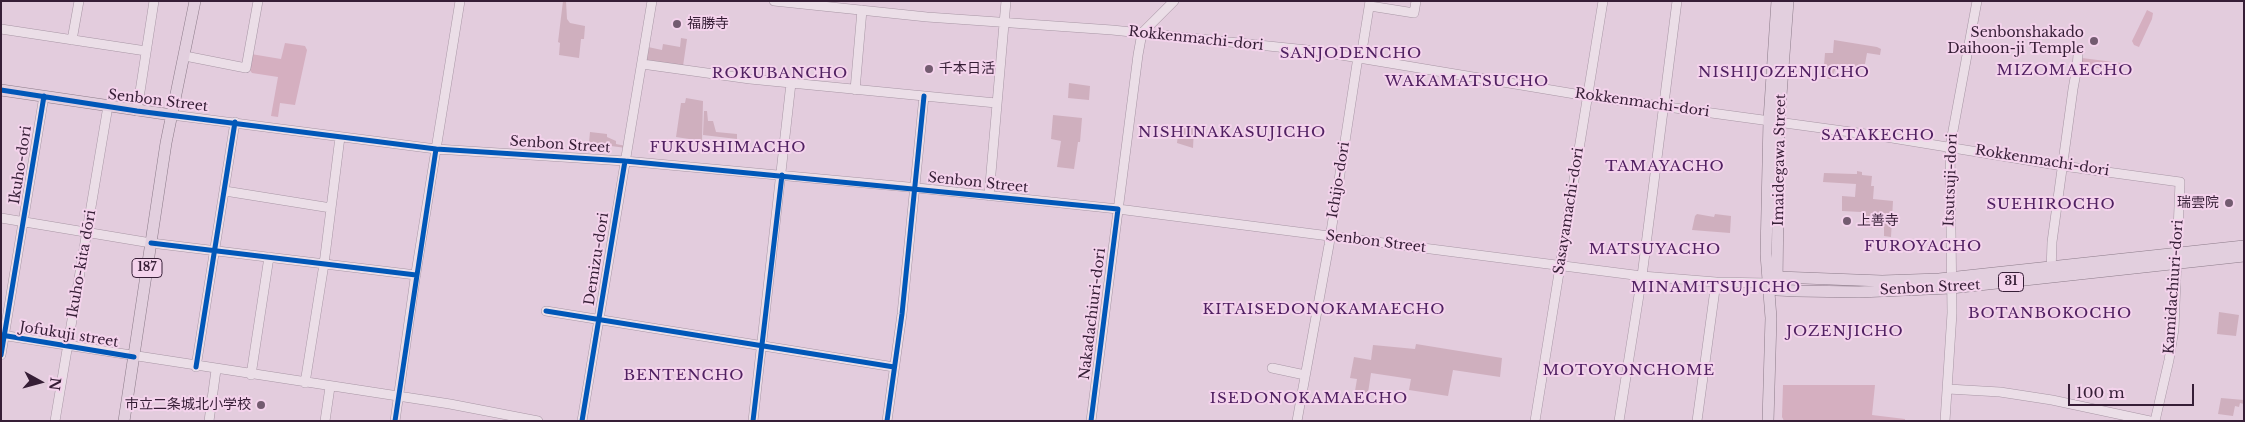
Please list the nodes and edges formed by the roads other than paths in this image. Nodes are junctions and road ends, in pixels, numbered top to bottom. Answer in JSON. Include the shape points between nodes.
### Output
{"nodes":[{"id":1,"x":78,"y":1,"type":"edge"},
{"id":2,"x":154,"y":1,"type":"edge"},
{"id":3,"x":195,"y":1,"type":"edge"},
{"id":4,"x":258,"y":1,"type":"edge"},
{"id":5,"x":460,"y":1,"type":"edge"},
{"id":6,"x":652,"y":1,"type":"edge"},
{"id":7,"x":774,"y":1,"type":"edge"},
{"id":8,"x":879,"y":1,"type":"edge"},
{"id":9,"x":1006,"y":1,"type":"edge"},
{"id":10,"x":1174,"y":1,"type":"edge"},
{"id":11,"x":1416,"y":1,"type":"edge"},
{"id":12,"x":1603,"y":1,"type":"edge"},
{"id":13,"x":1677,"y":1,"type":"edge"},
{"id":14,"x":1777,"y":1,"type":"edge"},
{"id":15,"x":1788,"y":1,"type":"edge"},
{"id":16,"x":1977,"y":1,"type":"edge"},
{"id":17,"x":1370,"y":4,"type":"edge"},
{"id":18,"x":862,"y":10,"type":"junction"},
{"id":19,"x":878,"y":12,"type":"junction"},
{"id":20,"x":1003,"y":22,"type":"junction"},
{"id":21,"x":1,"y":29,"type":"edge"},
{"id":22,"x":1142,"y":33,"type":"junction"},
{"id":23,"x":72,"y":40,"type":"junction"},
{"id":24,"x":146,"y":51,"type":"junction"},
{"id":25,"x":2078,"y":55,"type":"dead end"},
{"id":26,"x":185,"y":56,"type":"junction"},
{"id":27,"x":1359,"y":57,"type":"junction"},
{"id":28,"x":642,"y":64,"type":"junction"},
{"id":29,"x":791,"y":83,"type":"junction"},
{"id":30,"x":1,"y":90,"type":"edge"},
{"id":31,"x":856,"y":90,"type":"junction"},
{"id":32,"x":44,"y":96,"type":"junction"},
{"id":33,"x":924,"y":96,"type":"junction"},
{"id":34,"x":1587,"y":96,"type":"junction"},
{"id":35,"x":996,"y":103,"type":"junction"},
{"id":36,"x":108,"y":106,"type":"junction"},
{"id":37,"x":1664,"y":108,"type":"junction"},
{"id":38,"x":137,"y":111,"type":"junction"},
{"id":39,"x":172,"y":115,"type":"junction"},
{"id":40,"x":1774,"y":121,"type":"junction"},
{"id":41,"x":235,"y":122,"type":"junction"},
{"id":42,"x":340,"y":138,"type":"junction"},
{"id":43,"x":1950,"y":147,"type":"junction"},
{"id":44,"x":436,"y":149,"type":"junction"},
{"id":45,"x":626,"y":161,"type":"junction"},
{"id":46,"x":2063,"y":166,"type":"junction"},
{"id":47,"x":782,"y":175,"type":"junction"},
{"id":48,"x":2180,"y":182,"type":"joint"},
{"id":49,"x":915,"y":188,"type":"junction"},
{"id":50,"x":225,"y":191,"type":"junction"},
{"id":51,"x":989,"y":196,"type":"junction"},
{"id":52,"x":331,"y":208,"type":"junction"},
{"id":53,"x":1118,"y":209,"type":"junction"},
{"id":54,"x":1,"y":218,"type":"edge"},
{"id":55,"x":23,"y":221,"type":"junction"},
{"id":56,"x":87,"y":232,"type":"junction"},
{"id":57,"x":1330,"y":236,"type":"junction"},
{"id":58,"x":151,"y":243,"type":"junction"},
{"id":59,"x":2244,"y":246,"type":"edge"},
{"id":60,"x":216,"y":250,"type":"junction"},
{"id":61,"x":2244,"y":256,"type":"edge"},
{"id":62,"x":269,"y":257,"type":"junction"},
{"id":63,"x":2177,"y":259,"type":"junction"},
{"id":64,"x":324,"y":264,"type":"junction"},
{"id":65,"x":1560,"y":266,"type":"junction"},
{"id":66,"x":2051,"y":273,"type":"junction"},
{"id":67,"x":416,"y":276,"type":"junction"},
{"id":68,"x":1642,"y":276,"type":"junction"},
{"id":69,"x":1778,"y":277,"type":"junction"},
{"id":70,"x":1716,"y":282,"type":"junction"},
{"id":71,"x":1767,"y":283,"type":"junction"},
{"id":72,"x":1951,"y":283,"type":"junction"},
{"id":73,"x":1777,"y":290,"type":"junction"},
{"id":74,"x":546,"y":311,"type":"dead end"},
{"id":75,"x":1771,"y":318,"type":"junction"},
{"id":76,"x":599,"y":320,"type":"junction"},
{"id":77,"x":3,"y":335,"type":"edge"},
{"id":78,"x":762,"y":345,"type":"junction"},
{"id":79,"x":68,"y":346,"type":"junction"},
{"id":80,"x":1,"y":355,"type":"edge"},
{"id":81,"x":134,"y":357,"type":"junction"},
{"id":82,"x":196,"y":367,"type":"junction"},
{"id":83,"x":894,"y":367,"type":"junction"},
{"id":84,"x":1272,"y":368,"type":"dead end"},
{"id":85,"x":216,"y":370,"type":"junction"},
{"id":86,"x":251,"y":375,"type":"junction"},
{"id":87,"x":1305,"y":375,"type":"junction"},
{"id":88,"x":305,"y":383,"type":"junction"},
{"id":89,"x":330,"y":387,"type":"junction"},
{"id":90,"x":1948,"y":389,"type":"junction"},
{"id":91,"x":398,"y":396,"type":"junction"},
{"id":92,"x":55,"y":421,"type":"edge"},
{"id":93,"x":124,"y":421,"type":"edge"},
{"id":94,"x":209,"y":421,"type":"edge"},
{"id":95,"x":325,"y":421,"type":"edge"},
{"id":96,"x":395,"y":421,"type":"edge"},
{"id":97,"x":538,"y":421,"type":"edge"},
{"id":98,"x":582,"y":421,"type":"edge"},
{"id":99,"x":753,"y":421,"type":"edge"},
{"id":100,"x":887,"y":421,"type":"edge"},
{"id":101,"x":1091,"y":421,"type":"edge"},
{"id":102,"x":1298,"y":421,"type":"edge"},
{"id":103,"x":1535,"y":421,"type":"edge"},
{"id":104,"x":1619,"y":421,"type":"edge"},
{"id":105,"x":1698,"y":421,"type":"edge"},
{"id":106,"x":1768,"y":421,"type":"edge"},
{"id":107,"x":1945,"y":421,"type":"edge"},
{"id":108,"x":2150,"y":421,"type":"edge"},
{"id":109,"x":2155,"y":421,"type":"edge"}],
"edges":[{"from":1,"to":23,"type":"street"},
{"from":2,"to":24,"type":"street"},
{"from":3,"to":26,"type":"main road","number":"187"},
{"from":4,"to":26,"type":"street","via":[[246,68]]},
{"from":5,"to":44,"type":"street"},
{"from":6,"to":28,"type":"street","name":"Demizu-dori"},
{"from":7,"to":18,"type":"street","name":"Rokkenmachi-dori"},
{"from":8,"to":19,"type":"street"},
{"from":9,"to":20,"type":"street"},
{"from":10,"to":22,"type":"street"},
{"from":11,"to":17,"type":"street","via":[[1414,13]]},
{"from":12,"to":34,"type":"street","name":"Sasayamachi-dori"},
{"from":13,"to":37,"type":"street"},
{"from":14,"to":40,"type":"main road","name":"Imaidegawa Street"},
{"from":15,"to":40,"type":"main road","name":"Imaidegawa Street"},
{"from":16,"to":43,"type":"street","name":"Itsutsuji-dori"},
{"from":17,"to":27,"type":"street","name":"Ichijo-dori"},
{"from":18,"to":19,"type":"street","name":"Rokkenmachi-dori"},
{"from":18,"to":31,"type":"street"},
{"from":19,"to":20,"type":"street","name":"Rokkenmachi-dori"},
{"from":20,"to":22,"type":"street","name":"Rokkenmachi-dori"},
{"from":20,"to":35,"type":"street"},
{"from":21,"to":23,"type":"street"},
{"from":22,"to":27,"type":"street","name":"Rokkenmachi-dori"},
{"from":22,"to":53,"type":"street","name":"Nakadachiuri-dori"},
{"from":23,"to":24,"type":"street"},
{"from":24,"to":38,"type":"street"},
{"from":25,"to":46,"type":"street","via":[[2079,68]]},
{"from":26,"to":39,"type":"main road","number":"187"},
{"from":27,"to":34,"type":"street","name":"Rokkenmachi-dori"},
{"from":27,"to":57,"type":"street","name":"Ichijo-dori"},
{"from":28,"to":29,"type":"street"},
{"from":28,"to":45,"type":"street","name":"Demizu-dori"},
{"from":29,"to":31,"type":"street"},
{"from":29,"to":47,"type":"street"},
{"from":30,"to":32,"type":"main road","name":"Senbon Street"},
{"from":31,"to":33,"type":"street"},
{"from":32,"to":36,"type":"main road","name":"Senbon Street"},
{"from":32,"to":55,"type":"street","name":"Ikuho-dori"},
{"from":33,"to":35,"type":"street"},
{"from":33,"to":49,"type":"street"},
{"from":34,"to":37,"type":"street","name":"Rokkenmachi-dori"},
{"from":34,"to":65,"type":"street","name":"Sasayamachi-dori"},
{"from":35,"to":51,"type":"street"},
{"from":36,"to":38,"type":"main road","name":"Senbon Street"},
{"from":36,"to":56,"type":"street","name":"Ikuho-kita dōri"},
{"from":37,"to":40,"type":"street","name":"Rokkenmachi-dori"},
{"from":37,"to":68,"type":"street"},
{"from":38,"to":39,"type":"main road","name":"Senbon Street"},
{"from":39,"to":41,"type":"street","name":"Senbon Street"},
{"from":39,"to":58,"type":"main road","number":"187"},
{"from":40,"to":43,"type":"street","name":"Rokkenmachi-dori"},
{"from":40,"to":69,"type":"main road","name":"Imaidegawa Street"},
{"from":40,"to":71,"type":"main road","name":"Imaidegawa Street"},
{"from":41,"to":42,"type":"street","name":"Senbon Street"},
{"from":41,"to":50,"type":"street"},
{"from":42,"to":44,"type":"street","name":"Senbon Street"},
{"from":42,"to":52,"type":"street"},
{"from":43,"to":46,"type":"street","name":"Rokkenmachi-dori"},
{"from":43,"to":72,"type":"street","name":"Itsutsuji-dori"},
{"from":44,"to":45,"type":"street","name":"Senbon Street"},
{"from":44,"to":67,"type":"street"},
{"from":45,"to":47,"type":"street","name":"Senbon Street"},
{"from":45,"to":76,"type":"street","name":"Demizu-dori"},
{"from":46,"to":48,"type":"street","name":"Rokkenmachi-dori"},
{"from":46,"to":66,"type":"street"},
{"from":47,"to":49,"type":"street","name":"Senbon Street"},
{"from":47,"to":78,"type":"street"},
{"from":48,"to":63,"type":"street","name":"Kamidachiuri-dori"},
{"from":49,"to":51,"type":"street","name":"Senbon Street"},
{"from":49,"to":83,"type":"street"},
{"from":50,"to":52,"type":"street"},
{"from":50,"to":60,"type":"street"},
{"from":51,"to":53,"type":"street","name":"Senbon Street"},
{"from":52,"to":64,"type":"street"},
{"from":53,"to":57,"type":"street","name":"Senbon Street"},
{"from":53,"to":101,"type":"street","name":"Nakadachiuri-dori"},
{"from":54,"to":55,"type":"street"},
{"from":55,"to":56,"type":"street"},
{"from":55,"to":77,"type":"street","name":"Ikuho-dori"},
{"from":56,"to":58,"type":"street"},
{"from":56,"to":79,"type":"street","name":"Ikuho-kita dōri"},
{"from":57,"to":65,"type":"street","name":"Senbon Street"},
{"from":57,"to":87,"type":"street","name":"Ichijo-dori"},
{"from":58,"to":60,"type":"street"},
{"from":58,"to":81,"type":"main road","number":"187"},
{"from":59,"to":63,"type":"main road","name":"Senbon Street","number":"31"},
{"from":60,"to":62,"type":"street"},
{"from":60,"to":82,"type":"street"},
{"from":61,"to":63,"type":"main road","name":"Senbon Street","number":"31"},
{"from":62,"to":64,"type":"street"},
{"from":62,"to":86,"type":"street"},
{"from":63,"to":66,"type":"main road","name":"Senbon Street","number":"31"},
{"from":63,"to":109,"type":"street","name":"Kamidachiuri-dori","via":[[2174,329]]},
{"from":64,"to":67,"type":"street"},
{"from":64,"to":88,"type":"street"},
{"from":65,"to":68,"type":"street","name":"Senbon Street"},
{"from":65,"to":103,"type":"street","name":"Sasayamachi-dori"},
{"from":66,"to":72,"type":"main road","name":"Senbon Street","number":"31"},
{"from":67,"to":91,"type":"street"},
{"from":68,"to":70,"type":"street","name":"Senbon Street"},
{"from":68,"to":104,"type":"street"},
{"from":69,"to":71,"type":"main road","name":"Senbon Street"},
{"from":69,"to":72,"type":"main road","name":"Senbon Street","number":"31"},
{"from":69,"to":73,"type":"main road","name":"Imaidegawa Street"},
{"from":70,"to":71,"type":"street","name":"Senbon Street"},
{"from":70,"to":105,"type":"street"},
{"from":71,"to":73,"type":"main road"},
{"from":71,"to":75,"type":"main road","name":"Imaidegawa Street"},
{"from":72,"to":73,"type":"main road","name":"Senbon Street","number":"31","via":[[1859,292]]},
{"from":72,"to":90,"type":"street","name":"Itsutsuji-dori"},
{"from":73,"to":75,"type":"main road","name":"Imaidegawa Street"},
{"from":74,"to":76,"type":"street"},
{"from":75,"to":106,"type":"main road","name":"Imaidegawa Street"},
{"from":76,"to":78,"type":"street"},
{"from":76,"to":98,"type":"street","name":"Demizu-dori"},
{"from":77,"to":79,"type":"street","name":"Jofukuji street"},
{"from":77,"to":80,"type":"street","name":"Ikuho-dori"},
{"from":78,"to":83,"type":"street"},
{"from":78,"to":99,"type":"street"},
{"from":79,"to":81,"type":"street","name":"Jofukuji street"},
{"from":79,"to":92,"type":"street","name":"Ikuho-kita dōri"},
{"from":81,"to":82,"type":"street","name":"Jofukuji street"},
{"from":81,"to":93,"type":"main road","number":"187"},
{"from":82,"to":85,"type":"street","name":"Jofukuji street"},
{"from":83,"to":100,"type":"street"},
{"from":84,"to":87,"type":"street"},
{"from":85,"to":86,"type":"street","name":"Jofukuji street"},
{"from":85,"to":94,"type":"street"},
{"from":86,"to":88,"type":"street","name":"Jofukuji street"},
{"from":87,"to":102,"type":"street","name":"Ichijo-dori"},
{"from":88,"to":89,"type":"street","name":"Jofukuji street"},
{"from":89,"to":91,"type":"street","name":"Jofukuji street"},
{"from":89,"to":95,"type":"street"},
{"from":90,"to":107,"type":"street","name":"Itsutsuji-dori"},
{"from":90,"to":108,"type":"street","via":[[2052,400]]},
{"from":91,"to":96,"type":"street"},
{"from":91,"to":97,"type":"street","name":"Jofukuji street"}]}
